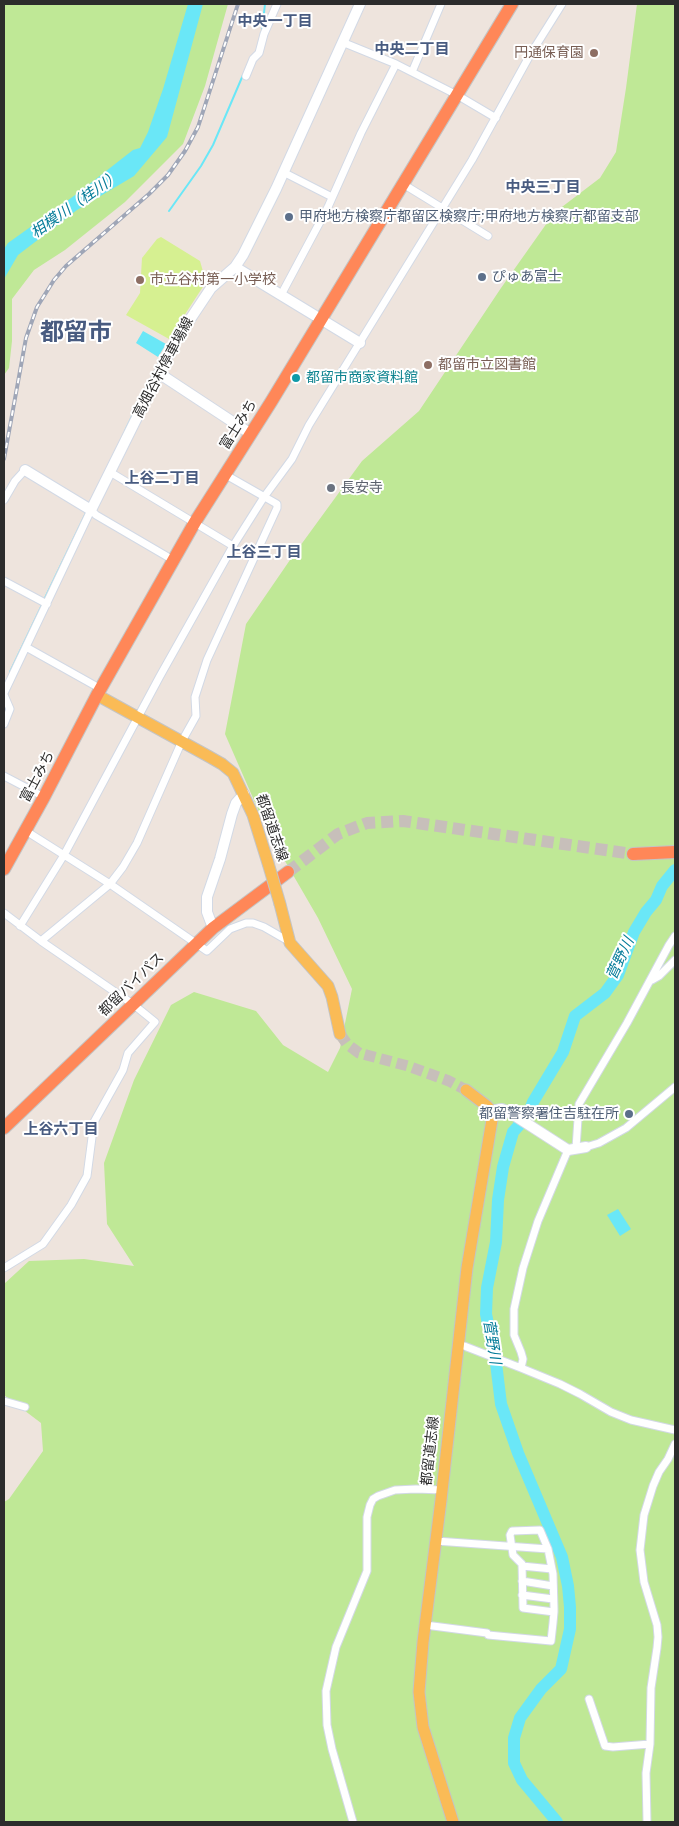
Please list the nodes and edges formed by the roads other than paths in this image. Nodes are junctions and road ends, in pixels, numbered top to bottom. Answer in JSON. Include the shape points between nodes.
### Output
{"nodes":[{"id":1,"x":277,"y":4,"type":"edge"},
{"id":2,"x":360,"y":4,"type":"edge"},
{"id":3,"x":441,"y":4,"type":"edge"},
{"id":4,"x":512,"y":4,"type":"edge"},
{"id":5,"x":562,"y":4,"type":"edge"},
{"id":6,"x":342,"y":42,"type":"junction"},
{"id":7,"x":396,"y":64,"type":"junction"},
{"id":8,"x":412,"y":72,"type":"junction"},
{"id":9,"x":246,"y":76,"type":"dead end"},
{"id":10,"x":457,"y":95,"type":"junction"},
{"id":11,"x":496,"y":118,"type":"junction"},
{"id":12,"x":283,"y":172,"type":"junction"},
{"id":13,"x":403,"y":184,"type":"junction"},
{"id":14,"x":332,"y":197,"type":"junction"},
{"id":15,"x":442,"y":208,"type":"junction"},
{"id":16,"x":488,"y":236,"type":"dead end"},
{"id":17,"x":235,"y":267,"type":"junction"},
{"id":18,"x":282,"y":295,"type":"junction"},
{"id":19,"x":321,"y":319,"type":"junction"},
{"id":20,"x":360,"y":343,"type":"junction"},
{"id":21,"x":160,"y":374,"type":"junction"},
{"id":22,"x":251,"y":434,"type":"junction"},
{"id":23,"x":25,"y":470,"type":"joint"},
{"id":24,"x":110,"y":472,"type":"junction"},
{"id":25,"x":226,"y":475,"type":"junction"},
{"id":26,"x":264,"y":497,"type":"junction"},
{"id":27,"x":4,"y":500,"type":"edge"},
{"id":28,"x":91,"y":510,"type":"junction"},
{"id":29,"x":195,"y":522,"type":"junction"},
{"id":30,"x":233,"y":546,"type":"junction"},
{"id":31,"x":173,"y":560,"type":"junction"},
{"id":32,"x":4,"y":581,"type":"edge"},
{"id":33,"x":48,"y":604,"type":"junction"},
{"id":34,"x":26,"y":647,"type":"junction"},
{"id":35,"x":99,"y":692,"type":"junction"},
{"id":36,"x":4,"y":694,"type":"edge"},
{"id":37,"x":138,"y":717,"type":"junction"},
{"id":38,"x":4,"y":724,"type":"edge"},
{"id":39,"x":182,"y":741,"type":"junction"},
{"id":40,"x":4,"y":776,"type":"edge"},
{"id":41,"x":244,"y":794,"type":"junction"},
{"id":42,"x":44,"y":797,"type":"junction"},
{"id":43,"x":26,"y":831,"type":"junction"},
{"id":44,"x":675,"y":852,"type":"edge"},
{"id":45,"x":633,"y":854,"type":"tunnel mouth"},
{"id":46,"x":64,"y":855,"type":"junction"},
{"id":47,"x":4,"y":869,"type":"edge"},
{"id":48,"x":288,"y":872,"type":"tunnel mouth"},
{"id":49,"x":110,"y":884,"type":"junction"},
{"id":50,"x":4,"y":913,"type":"edge"},
{"id":51,"x":20,"y":926,"type":"junction"},
{"id":52,"x":213,"y":928,"type":"junction"},
{"id":53,"x":675,"y":936,"type":"edge"},
{"id":54,"x":41,"y":941,"type":"junction"},
{"id":55,"x":290,"y":942,"type":"junction"},
{"id":56,"x":196,"y":944,"type":"junction"},
{"id":57,"x":675,"y":960,"type":"edge"},
{"id":58,"x":651,"y":980,"type":"junction"},
{"id":59,"x":134,"y":1005,"type":"junction"},
{"id":60,"x":340,"y":1034,"type":"tunnel mouth"},
{"id":61,"x":675,"y":1087,"type":"edge"},
{"id":62,"x":466,"y":1090,"type":"tunnel mouth"},
{"id":63,"x":490,"y":1111,"type":"junction"},
{"id":64,"x":4,"y":1128,"type":"edge"},
{"id":65,"x":577,"y":1148,"type":"junction"},
{"id":66,"x":4,"y":1268,"type":"edge"},
{"id":67,"x":458,"y":1344,"type":"junction"},
{"id":68,"x":522,"y":1368,"type":"junction"},
{"id":69,"x":4,"y":1401,"type":"edge"},
{"id":70,"x":25,"y":1407,"type":"dead end"},
{"id":71,"x":675,"y":1430,"type":"edge"},
{"id":72,"x":675,"y":1444,"type":"edge"},
{"id":73,"x":442,"y":1490,"type":"junction"},
{"id":74,"x":436,"y":1541,"type":"junction"},
{"id":75,"x":512,"y":1545,"type":"junction"},
{"id":76,"x":548,"y":1549,"type":"junction"},
{"id":77,"x":522,"y":1566,"type":"junction"},
{"id":78,"x":552,"y":1569,"type":"junction"},
{"id":79,"x":522,"y":1581,"type":"junction"},
{"id":80,"x":553,"y":1586,"type":"junction"},
{"id":81,"x":522,"y":1595,"type":"junction"},
{"id":82,"x":553,"y":1599,"type":"junction"},
{"id":83,"x":554,"y":1612,"type":"junction"},
{"id":84,"x":425,"y":1625,"type":"junction"},
{"id":85,"x":589,"y":1699,"type":"dead end"},
{"id":86,"x":650,"y":1744,"type":"junction"},
{"id":87,"x":353,"y":1822,"type":"edge"},
{"id":88,"x":453,"y":1822,"type":"edge"},
{"id":89,"x":647,"y":1822,"type":"edge"}],
"edges":[{"from":1,"to":9,"type":"street","via":[[259,53]]},
{"from":2,"to":6,"type":"main road","name":"高畑谷村停車場線"},
{"from":3,"to":8,"type":"street"},
{"from":4,"to":10,"type":"highway","name":"富士みち"},
{"from":5,"to":11,"type":"street"},
{"from":6,"to":7,"type":"street"},
{"from":6,"to":12,"type":"main road","name":"高畑谷村停車場線"},
{"from":7,"to":8,"type":"street"},
{"from":7,"to":14,"type":"street"},
{"from":8,"to":10,"type":"street"},
{"from":10,"to":11,"type":"street"},
{"from":10,"to":13,"type":"highway","name":"富士みち"},
{"from":11,"to":15,"type":"street"},
{"from":12,"to":14,"type":"street"},
{"from":12,"to":17,"type":"main road","name":"高畑谷村停車場線"},
{"from":13,"to":15,"type":"street"},
{"from":13,"to":19,"type":"highway","name":"富士みち"},
{"from":14,"to":18,"type":"street"},
{"from":15,"to":16,"type":"street"},
{"from":15,"to":20,"type":"street"},
{"from":17,"to":18,"type":"main road"},
{"from":17,"to":21,"type":"main road","name":"高畑谷村停車場線","via":[[211,288],[174,345]]},
{"from":18,"to":19,"type":"main road"},
{"from":19,"to":20,"type":"main road"},
{"from":19,"to":22,"type":"highway","name":"富士みち"},
{"from":20,"to":26,"type":"street","via":[[292,459]]},
{"from":21,"to":22,"type":"main road"},
{"from":21,"to":24,"type":"main road","name":"高畑谷村停車場線"},
{"from":22,"to":25,"type":"highway","name":"富士みち"},
{"from":23,"to":27,"type":"street"},
{"from":23,"to":28,"type":"main road"},
{"from":24,"to":28,"type":"main road","name":"高畑谷村停車場線"},
{"from":24,"to":29,"type":"street"},
{"from":25,"to":26,"type":"street"},
{"from":25,"to":29,"type":"highway","name":"富士みち"},
{"from":26,"to":30,"type":"street"},
{"from":26,"to":39,"type":"street","via":[[277,508],[207,660],[195,697],[196,716]]},
{"from":28,"to":31,"type":"street"},
{"from":28,"to":33,"type":"street"},
{"from":29,"to":30,"type":"street"},
{"from":29,"to":31,"type":"highway","name":"富士みち"},
{"from":30,"to":37,"type":"street"},
{"from":31,"to":35,"type":"highway","name":"富士みち"},
{"from":32,"to":33,"type":"street"},
{"from":33,"to":34,"type":"street"},
{"from":34,"to":35,"type":"street"},
{"from":34,"to":36,"type":"street"},
{"from":35,"to":37,"type":"main road","name":"都留道志線"},
{"from":35,"to":42,"type":"highway","name":"富士みち"},
{"from":36,"to":38,"type":"street","via":[[10,709]]},
{"from":37,"to":39,"type":"main road","name":"都留道志線"},
{"from":37,"to":46,"type":"street"},
{"from":39,"to":41,"type":"main road","name":"都留道志線","via":[[228,768]]},
{"from":39,"to":49,"type":"street","via":[[137,843]]},
{"from":40,"to":42,"type":"street"},
{"from":41,"to":52,"type":"main road","via":[[232,814],[207,897],[207,912]]},
{"from":41,"to":55,"type":"main road","name":"都留道志線","bridge":true},
{"from":42,"to":43,"type":"highway","name":"富士みち"},
{"from":43,"to":46,"type":"street"},
{"from":43,"to":47,"type":"highway","name":"富士みち"},
{"from":44,"to":45,"type":"highway"},
{"from":46,"to":49,"type":"street"},
{"from":46,"to":51,"type":"street"},
{"from":48,"to":52,"type":"highway","name":"都留バイパス"},
{"from":49,"to":54,"type":"street"},
{"from":49,"to":56,"type":"street"},
{"from":50,"to":51,"type":"street"},
{"from":51,"to":54,"type":"street"},
{"from":52,"to":56,"type":"highway","name":"都留バイパス"},
{"from":53,"to":58,"type":"street"},
{"from":54,"to":59,"type":"street"},
{"from":55,"to":56,"type":"street","via":[[253,923],[230,929],[206,950]]},
{"from":55,"to":60,"type":"main road","name":"都留道志線","via":[[328,986]]},
{"from":56,"to":59,"type":"highway","name":"都留バイパス"},
{"from":57,"to":58,"type":"street"},
{"from":58,"to":65,"type":"street","via":[[579,1104]]},
{"from":59,"to":64,"type":"highway","name":"都留バイパス"},
{"from":59,"to":66,"type":"street","via":[[156,1022],[128,1053],[123,1070],[94,1122],[87,1176],[43,1244]]},
{"from":61,"to":65,"type":"street","via":[[626,1128],[599,1143]]},
{"from":62,"to":63,"type":"main road"},
{"from":63,"to":65,"type":"main road","via":[[509,1112]]},
{"from":63,"to":67,"type":"main road","name":"都留道志線","via":[[492,1120]]},
{"from":65,"to":68,"type":"street","via":[[538,1221],[523,1268],[513,1327],[523,1359]]},
{"from":67,"to":68,"type":"street"},
{"from":67,"to":73,"type":"main road","name":"都留道志線"},
{"from":68,"to":71,"type":"street","via":[[580,1394],[610,1412]]},
{"from":69,"to":70,"type":"street"},
{"from":72,"to":86,"type":"street","via":[[653,1486],[641,1541],[644,1582],[657,1625]]},
{"from":73,"to":74,"type":"main road","name":"都留道志線"},
{"from":73,"to":87,"type":"street","via":[[395,1490],[378,1496],[370,1505],[367,1571],[336,1647],[326,1691],[332,1749]]},
{"from":74,"to":75,"type":"street"},
{"from":74,"to":84,"type":"main road","name":"都留道志線"},
{"from":75,"to":76,"type":"street"},
{"from":75,"to":76,"type":"street","via":[[512,1531],[540,1530]]},
{"from":75,"to":77,"type":"street","via":[[513,1555]]},
{"from":76,"to":78,"type":"street"},
{"from":77,"to":78,"type":"street"},
{"from":77,"to":79,"type":"street"},
{"from":78,"to":80,"type":"street"},
{"from":79,"to":80,"type":"street"},
{"from":79,"to":81,"type":"street"},
{"from":80,"to":82,"type":"street"},
{"from":81,"to":82,"type":"street"},
{"from":81,"to":83,"type":"street","via":[[523,1608]]},
{"from":82,"to":83,"type":"street"},
{"from":83,"to":84,"type":"street","via":[[551,1641]]},
{"from":84,"to":88,"type":"main road","name":"都留道志線","via":[[420,1674],[421,1712],[428,1746]]},
{"from":85,"to":86,"type":"street","via":[[605,1746]]},
{"from":86,"to":89,"type":"street","via":[[646,1774]]}]}
